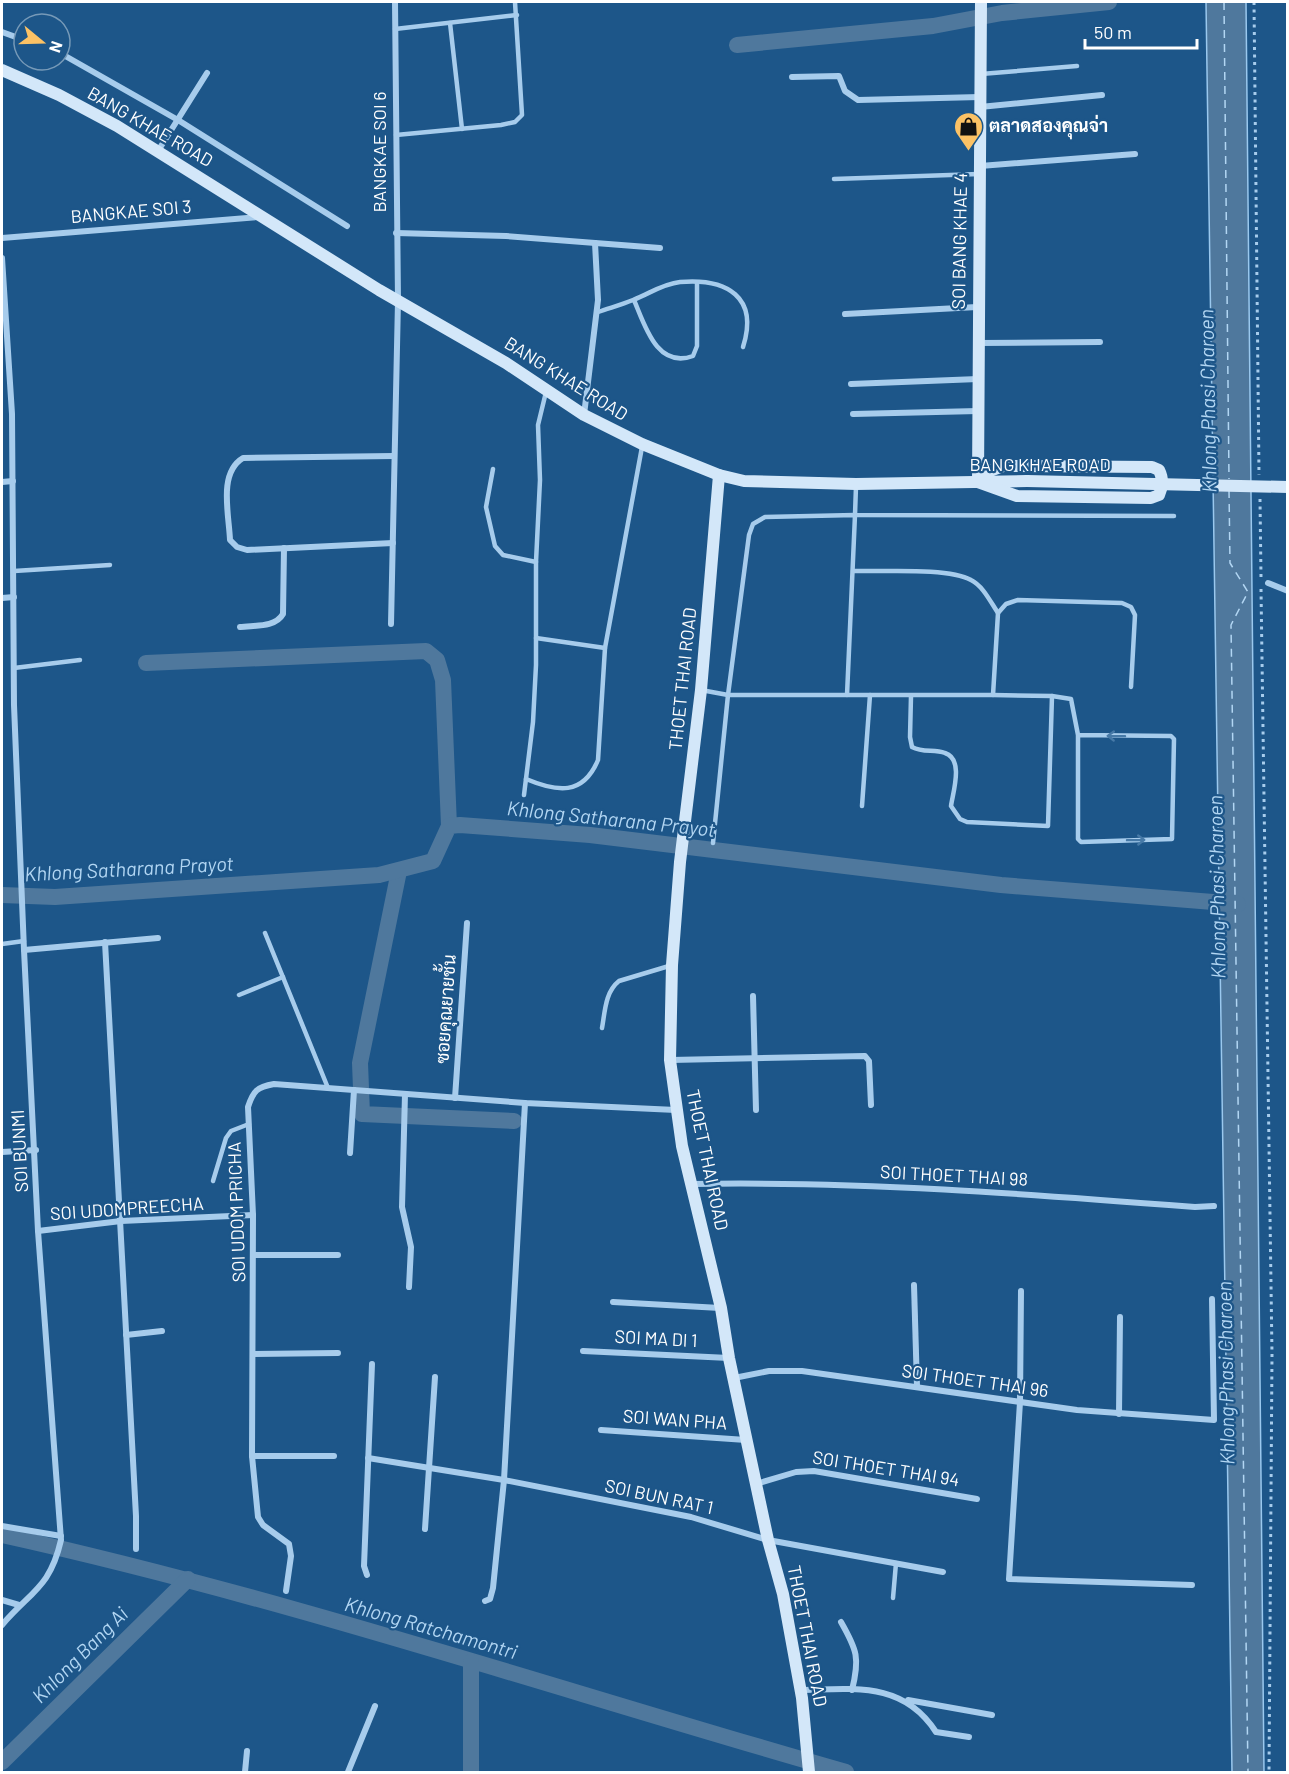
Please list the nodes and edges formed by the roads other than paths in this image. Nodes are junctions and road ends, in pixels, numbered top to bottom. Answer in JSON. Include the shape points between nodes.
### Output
{"nodes":[{"id":1,"x":395,"y":2,"type":"edge"},
{"id":2,"x":515,"y":2,"type":"edge"},
{"id":3,"x":981,"y":2,"type":"edge"},
{"id":4,"x":517,"y":15,"type":"junction"},
{"id":5,"x":450,"y":23,"type":"junction"},
{"id":6,"x":395,"y":29,"type":"junction"},
{"id":7,"x":72,"y":60,"type":"edge"},
{"id":8,"x":1077,"y":66,"type":"dead end"},
{"id":9,"x":2,"y":70,"type":"edge"},
{"id":10,"x":207,"y":73,"type":"dead end"},
{"id":11,"x":980,"y":75,"type":"junction"},
{"id":12,"x":792,"y":77,"type":"dead end"},
{"id":13,"x":1102,"y":95,"type":"dead end"},
{"id":14,"x":980,"y":102,"type":"junction"},
{"id":15,"x":178,"y":120,"type":"junction"},
{"id":16,"x":462,"y":129,"type":"junction"},
{"id":17,"x":394,"y":135,"type":"junction"},
{"id":18,"x":158,"y":151,"type":"junction"},
{"id":19,"x":1135,"y":154,"type":"dead end"},
{"id":20,"x":979,"y":170,"type":"junction"},
{"id":21,"x":834,"y":179,"type":"dead end"},
{"id":22,"x":263,"y":217,"type":"junction"},
{"id":23,"x":347,"y":226,"type":"dead end"},
{"id":24,"x":396,"y":233,"type":"junction"},
{"id":25,"x":2,"y":238,"type":"edge"},
{"id":26,"x":595,"y":243,"type":"junction"},
{"id":27,"x":660,"y":248,"type":"dead end"},
{"id":28,"x":2,"y":258,"type":"edge"},
{"id":29,"x":697,"y":283,"type":"junction"},
{"id":30,"x":634,"y":300,"type":"junction"},
{"id":31,"x":398,"y":302,"type":"junction"},
{"id":32,"x":977,"y":307,"type":"junction"},
{"id":33,"x":598,"y":312,"type":"junction"},
{"id":34,"x":845,"y":315,"type":"dead end"},
{"id":35,"x":3,"y":330,"type":"edge"},
{"id":36,"x":1100,"y":342,"type":"dead end"},
{"id":37,"x":977,"y":343,"type":"junction"},
{"id":38,"x":743,"y":346,"type":"dead end"},
{"id":39,"x":978,"y":379,"type":"junction"},
{"id":40,"x":851,"y":384,"type":"dead end"},
{"id":41,"x":546,"y":389,"type":"junction"},
{"id":42,"x":978,"y":411,"type":"junction"},
{"id":43,"x":853,"y":414,"type":"dead end"},
{"id":44,"x":584,"y":415,"type":"junction"},
{"id":45,"x":642,"y":444,"type":"junction"},
{"id":46,"x":394,"y":456,"type":"junction"},
{"id":47,"x":494,"y":469,"type":"dead end"},
{"id":48,"x":720,"y":475,"type":"junction"},
{"id":49,"x":13,"y":481,"type":"junction"},
{"id":50,"x":2,"y":482,"type":"edge"},
{"id":51,"x":978,"y":482,"type":"junction"},
{"id":52,"x":856,"y":484,"type":"junction"},
{"id":53,"x":1287,"y":488,"type":"edge"},
{"id":54,"x":855,"y":515,"type":"junction"},
{"id":55,"x":1174,"y":516,"type":"dead end"},
{"id":56,"x":393,"y":543,"type":"junction"},
{"id":57,"x":284,"y":548,"type":"junction"},
{"id":58,"x":536,"y":562,"type":"junction"},
{"id":59,"x":110,"y":565,"type":"dead end"},
{"id":60,"x":14,"y":571,"type":"junction"},
{"id":61,"x":853,"y":571,"type":"junction"},
{"id":62,"x":1268,"y":583,"type":"dead end"},
{"id":63,"x":1287,"y":591,"type":"edge"},
{"id":64,"x":14,"y":597,"type":"junction"},
{"id":65,"x":2,"y":598,"type":"edge"},
{"id":66,"x":998,"y":613,"type":"junction"},
{"id":67,"x":391,"y":624,"type":"dead end"},
{"id":68,"x":240,"y":627,"type":"dead end"},
{"id":69,"x":536,"y":638,"type":"junction"},
{"id":70,"x":605,"y":648,"type":"junction"},
{"id":71,"x":80,"y":660,"type":"dead end"},
{"id":72,"x":14,"y":668,"type":"junction"},
{"id":73,"x":1131,"y":687,"type":"dead end"},
{"id":74,"x":701,"y":690,"type":"junction"},
{"id":75,"x":728,"y":695,"type":"junction"},
{"id":76,"x":847,"y":695,"type":"junction"},
{"id":77,"x":870,"y":695,"type":"junction"},
{"id":78,"x":993,"y":695,"type":"junction"},
{"id":79,"x":911,"y":696,"type":"junction"},
{"id":80,"x":1052,"y":696,"type":"junction"},
{"id":81,"x":1078,"y":735,"type":"junction"},
{"id":82,"x":526,"y":779,"type":"junction"},
{"id":83,"x":524,"y":795,"type":"dead end"},
{"id":84,"x":862,"y":806,"type":"dead end"},
{"id":85,"x":713,"y":843,"type":"dead end"},
{"id":86,"x":467,"y":923,"type":"dead end"},
{"id":87,"x":265,"y":933,"type":"dead end"},
{"id":88,"x":158,"y":938,"type":"dead end"},
{"id":89,"x":24,"y":941,"type":"junction"},
{"id":90,"x":105,"y":942,"type":"junction"},
{"id":91,"x":2,"y":944,"type":"edge"},
{"id":92,"x":24,"y":950,"type":"junction"},
{"id":93,"x":672,"y":965,"type":"junction"},
{"id":94,"x":283,"y":977,"type":"junction"},
{"id":95,"x":238,"y":995,"type":"dead end"},
{"id":96,"x":753,"y":996,"type":"dead end"},
{"id":97,"x":602,"y":1028,"type":"dead end"},
{"id":98,"x":756,"y":1057,"type":"junction"},
{"id":99,"x":670,"y":1060,"type":"junction"},
{"id":100,"x":328,"y":1088,"type":"junction"},
{"id":101,"x":354,"y":1090,"type":"junction"},
{"id":102,"x":405,"y":1094,"type":"junction"},
{"id":103,"x":455,"y":1098,"type":"junction"},
{"id":104,"x":525,"y":1103,"type":"junction"},
{"id":105,"x":871,"y":1104,"type":"dead end"},
{"id":106,"x":676,"y":1110,"type":"junction"},
{"id":107,"x":756,"y":1110,"type":"dead end"},
{"id":108,"x":249,"y":1124,"type":"junction"},
{"id":109,"x":36,"y":1150,"type":"junction"},
{"id":110,"x":2,"y":1152,"type":"edge"},
{"id":111,"x":350,"y":1153,"type":"dead end"},
{"id":112,"x":213,"y":1181,"type":"dead end"},
{"id":113,"x":692,"y":1184,"type":"junction"},
{"id":114,"x":1214,"y":1206,"type":"dead end"},
{"id":115,"x":253,"y":1215,"type":"junction"},
{"id":116,"x":121,"y":1221,"type":"junction"},
{"id":117,"x":38,"y":1231,"type":"junction"},
{"id":118,"x":254,"y":1255,"type":"junction"},
{"id":119,"x":338,"y":1255,"type":"dead end"},
{"id":120,"x":914,"y":1285,"type":"dead end"},
{"id":121,"x":409,"y":1287,"type":"dead end"},
{"id":122,"x":1021,"y":1292,"type":"dead end"},
{"id":123,"x":1212,"y":1299,"type":"dead end"},
{"id":124,"x":613,"y":1302,"type":"dead end"},
{"id":125,"x":721,"y":1308,"type":"junction"},
{"id":126,"x":1120,"y":1317,"type":"dead end"},
{"id":127,"x":162,"y":1331,"type":"dead end"},
{"id":128,"x":126,"y":1335,"type":"junction"},
{"id":129,"x":583,"y":1351,"type":"dead end"},
{"id":130,"x":338,"y":1353,"type":"dead end"},
{"id":131,"x":254,"y":1354,"type":"junction"},
{"id":132,"x":729,"y":1358,"type":"junction"},
{"id":133,"x":372,"y":1364,"type":"dead end"},
{"id":134,"x":435,"y":1377,"type":"dead end"},
{"id":135,"x":734,"y":1378,"type":"junction"},
{"id":136,"x":917,"y":1387,"type":"junction"},
{"id":137,"x":1020,"y":1402,"type":"junction"},
{"id":138,"x":1119,"y":1414,"type":"junction"},
{"id":139,"x":601,"y":1430,"type":"dead end"},
{"id":140,"x":746,"y":1440,"type":"junction"},
{"id":141,"x":252,"y":1456,"type":"junction"},
{"id":142,"x":334,"y":1456,"type":"dead end"},
{"id":143,"x":368,"y":1458,"type":"junction"},
{"id":144,"x":431,"y":1469,"type":"junction"},
{"id":145,"x":504,"y":1480,"type":"junction"},
{"id":146,"x":756,"y":1484,"type":"junction"},
{"id":147,"x":976,"y":1499,"type":"dead end"},
{"id":148,"x":2,"y":1526,"type":"edge"},
{"id":149,"x":425,"y":1529,"type":"dead end"},
{"id":150,"x":61,"y":1538,"type":"junction"},
{"id":151,"x":768,"y":1540,"type":"junction"},
{"id":152,"x":136,"y":1549,"type":"dead end"},
{"id":153,"x":896,"y":1563,"type":"junction"},
{"id":154,"x":943,"y":1572,"type":"dead end"},
{"id":155,"x":367,"y":1575,"type":"dead end"},
{"id":156,"x":1192,"y":1585,"type":"dead end"},
{"id":157,"x":286,"y":1591,"type":"dead end"},
{"id":158,"x":893,"y":1598,"type":"dead end"},
{"id":159,"x":2,"y":1600,"type":"edge"},
{"id":160,"x":485,"y":1601,"type":"dead end"},
{"id":161,"x":19,"y":1605,"type":"junction"},
{"id":162,"x":842,"y":1622,"type":"dead end"},
{"id":163,"x":2,"y":1625,"type":"edge"},
{"id":164,"x":852,"y":1689,"type":"junction"},
{"id":165,"x":801,"y":1690,"type":"junction"},
{"id":166,"x":905,"y":1700,"type":"junction"},
{"id":167,"x":375,"y":1706,"type":"dead end"},
{"id":168,"x":992,"y":1715,"type":"dead end"},
{"id":169,"x":969,"y":1737,"type":"dead end"},
{"id":170,"x":247,"y":1751,"type":"dead end"},
{"id":171,"x":245,"y":1773,"type":"edge"},
{"id":172,"x":348,"y":1773,"type":"edge"},
{"id":173,"x":809,"y":1773,"type":"edge"}],
"edges":[{"from":1,"to":6,"type":"street","name":"BANGKAE SOI 6"},
{"from":2,"to":4,"type":"lane"},
{"from":3,"to":11,"type":"main road","name":"SOI BANG KHAE 4"},
{"from":4,"to":5,"type":"lane"},
{"from":4,"to":16,"type":"lane","via":[[522,115],[515,122]]},
{"from":5,"to":6,"type":"lane"},
{"from":5,"to":16,"type":"lane"},
{"from":6,"to":17,"type":"street","name":"BANGKAE SOI 6"},
{"from":7,"to":15,"type":"street"},
{"from":8,"to":11,"type":"lane"},
{"from":9,"to":18,"type":"main road","name":"BANG KHAE ROAD","via":[[59,95]]},
{"from":10,"to":15,"type":"street"},
{"from":11,"to":14,"type":"main road","name":"SOI BANG KHAE 4"},
{"from":12,"to":14,"type":"street","via":[[839,76],[845,92],[858,100]]},
{"from":13,"to":14,"type":"street"},
{"from":14,"to":20,"type":"main road","name":"SOI BANG KHAE 4"},
{"from":15,"to":18,"type":"street"},
{"from":15,"to":23,"type":"street"},
{"from":16,"to":17,"type":"lane"},
{"from":17,"to":24,"type":"street","name":"BANGKAE SOI 6"},
{"from":18,"to":22,"type":"main road","name":"BANG KHAE ROAD"},
{"from":19,"to":20,"type":"street"},
{"from":20,"to":21,"type":"lane"},
{"from":20,"to":32,"type":"main road","name":"SOI BANG KHAE 4"},
{"from":22,"to":25,"type":"street","name":"BANGKAE SOI 3"},
{"from":22,"to":31,"type":"main road","name":"BANG KHAE ROAD"},
{"from":24,"to":26,"type":"street"},
{"from":24,"to":31,"type":"street","name":"BANGKAE SOI 6"},
{"from":26,"to":27,"type":"street"},
{"from":26,"to":33,"type":"street"},
{"from":28,"to":35,"type":"street","name":"SOI BUNMI"},
{"from":29,"to":30,"type":"lane","via":[[680,282]]},
{"from":29,"to":30,"type":"lane","via":[[697,346],[693,356],[683,360],[667,356],[652,341]]},
{"from":29,"to":38,"type":"lane","via":[[734,292],[747,309],[749,330]]},
{"from":30,"to":33,"type":"lane"},
{"from":31,"to":41,"type":"main road","name":"BANG KHAE ROAD"},
{"from":31,"to":46,"type":"street","name":"BANGKAE SOI 6"},
{"from":32,"to":34,"type":"street"},
{"from":32,"to":37,"type":"main road","name":"SOI BANG KHAE 4"},
{"from":33,"to":44,"type":"street"},
{"from":35,"to":49,"type":"street","name":"SOI BUNMI","via":[[12,414]]},
{"from":36,"to":37,"type":"street"},
{"from":37,"to":39,"type":"main road","name":"SOI BANG KHAE 4"},
{"from":39,"to":40,"type":"street"},
{"from":39,"to":42,"type":"main road","name":"SOI BANG KHAE 4"},
{"from":41,"to":44,"type":"main road","name":"BANG KHAE ROAD"},
{"from":41,"to":58,"type":"lane","via":[[538,425]]},
{"from":42,"to":43,"type":"street"},
{"from":42,"to":51,"type":"main road","name":"SOI BANG KHAE 4"},
{"from":44,"to":45,"type":"main road","name":"BANG KHAE ROAD"},
{"from":45,"to":48,"type":"main road","name":"BANG KHAE ROAD"},
{"from":45,"to":70,"type":"lane"},
{"from":46,"to":56,"type":"street","name":"BANGKAE SOI 6"},
{"from":46,"to":57,"type":"street","via":[[243,458],[234,463],[228,474],[230,540],[247,550]]},
{"from":47,"to":58,"type":"lane","via":[[486,507],[495,546],[503,555]]},
{"from":48,"to":52,"type":"main road","name":"BANG KHAE ROAD","via":[[744,481]]},
{"from":48,"to":74,"type":"main road","name":"THOET THAI ROAD"},
{"from":49,"to":50,"type":"street"},
{"from":49,"to":60,"type":"street","name":"SOI BUNMI"},
{"from":51,"to":51,"type":"main road","via":[[1003,466],[1152,467],[1162,476],[1160,495],[1151,498],[1017,496]]},
{"from":51,"to":52,"type":"main road","name":"BANG KHAE ROAD"},
{"from":51,"to":53,"type":"main road","name":"BANG KHAE ROAD","bridge":true},
{"from":52,"to":54,"type":"lane"},
{"from":54,"to":55,"type":"lane"},
{"from":54,"to":61,"type":"lane"},
{"from":54,"to":75,"type":"lane","via":[[765,517],[753,524]]},
{"from":56,"to":57,"type":"street"},
{"from":56,"to":67,"type":"street","name":"BANGKAE SOI 6"},
{"from":57,"to":68,"type":"street","via":[[280,620]]},
{"from":58,"to":69,"type":"lane"},
{"from":59,"to":60,"type":"lane"},
{"from":60,"to":64,"type":"street","name":"SOI BUNMI"},
{"from":61,"to":66,"type":"lane","via":[[953,573],[981,588]]},
{"from":61,"to":76,"type":"lane"},
{"from":62,"to":63,"type":"street"},
{"from":64,"to":65,"type":"street"},
{"from":64,"to":72,"type":"street","name":"SOI BUNMI"},
{"from":66,"to":73,"type":"lane","via":[[1006,604],[1018,600],[1122,603],[1131,607],[1135,615]]},
{"from":66,"to":78,"type":"lane"},
{"from":69,"to":70,"type":"lane"},
{"from":69,"to":82,"type":"lane"},
{"from":70,"to":82,"type":"lane","via":[[598,760],[592,775],[582,783],[560,789]]},
{"from":71,"to":72,"type":"lane"},
{"from":72,"to":89,"type":"street","name":"SOI BUNMI"},
{"from":74,"to":75,"type":"lane"},
{"from":74,"to":93,"type":"main road","name":"THOET THAI ROAD"},
{"from":75,"to":76,"type":"lane"},
{"from":75,"to":85,"type":"lane"},
{"from":76,"to":77,"type":"lane"},
{"from":77,"to":79,"type":"lane"},
{"from":77,"to":84,"type":"lane"},
{"from":78,"to":79,"type":"lane"},
{"from":78,"to":80,"type":"lane"},
{"from":79,"to":80,"type":"lane","via":[[912,747],[952,758],[956,766],[951,807],[960,819],[1048,826]]},
{"from":80,"to":81,"type":"lane","via":[[1072,701]]},
{"from":81,"to":81,"type":"lane","one_way":true,"via":[[1078,839],[1172,839],[1174,739]]},
{"from":82,"to":83,"type":"lane"},
{"from":86,"to":103,"type":"street","name":"ซอยคุณยายชั้น"},
{"from":87,"to":94,"type":"lane"},
{"from":88,"to":90,"type":"street"},
{"from":89,"to":91,"type":"lane"},
{"from":89,"to":92,"type":"street","name":"SOI BUNMI"},
{"from":90,"to":92,"type":"street"},
{"from":90,"to":116,"type":"street"},
{"from":92,"to":109,"type":"street","name":"SOI BUNMI"},
{"from":93,"to":97,"type":"lane","via":[[614,985]]},
{"from":93,"to":99,"type":"main road","name":"THOET THAI ROAD"},
{"from":94,"to":95,"type":"lane"},
{"from":94,"to":100,"type":"lane"},
{"from":96,"to":98,"type":"street"},
{"from":98,"to":99,"type":"street"},
{"from":98,"to":105,"type":"street","via":[[865,1056],[869,1061]]},
{"from":98,"to":107,"type":"street"},
{"from":99,"to":106,"type":"main road","name":"THOET THAI ROAD"},
{"from":100,"to":101,"type":"street","name":"SOI UDOM PRICHA"},
{"from":100,"to":108,"type":"street","name":"SOI UDOM PRICHA","via":[[262,1086],[253,1092],[248,1107]]},
{"from":101,"to":102,"type":"street","name":"SOI UDOM PRICHA"},
{"from":101,"to":111,"type":"street"},
{"from":102,"to":103,"type":"street","name":"SOI UDOM PRICHA"},
{"from":102,"to":121,"type":"street","via":[[402,1207],[411,1247]]},
{"from":103,"to":104,"type":"street","name":"SOI UDOM PRICHA"},
{"from":104,"to":106,"type":"street","name":"SOI UDOM PRICHA"},
{"from":104,"to":145,"type":"street"},
{"from":106,"to":113,"type":"main road","name":"THOET THAI ROAD"},
{"from":108,"to":112,"type":"lane","via":[[231,1131],[226,1138]]},
{"from":108,"to":115,"type":"street","name":"SOI UDOM PRICHA"},
{"from":109,"to":110,"type":"street"},
{"from":109,"to":117,"type":"street","name":"SOI BUNMI"},
{"from":113,"to":114,"type":"street","name":"SOI THOET THAI 98","via":[[803,1184]]},
{"from":113,"to":125,"type":"main road","name":"THOET THAI ROAD"},
{"from":115,"to":116,"type":"street","name":"SOI UDOMPREECHA"},
{"from":115,"to":118,"type":"street","name":"SOI UDOM PRICHA"},
{"from":116,"to":117,"type":"street","name":"SOI UDOMPREECHA"},
{"from":116,"to":128,"type":"street"},
{"from":117,"to":150,"type":"street","name":"SOI BUNMI"},
{"from":118,"to":119,"type":"street"},
{"from":118,"to":131,"type":"street","name":"SOI UDOM PRICHA"},
{"from":120,"to":136,"type":"street"},
{"from":122,"to":137,"type":"street"},
{"from":123,"to":138,"type":"street","name":"SOI THOET THAI 96","via":[[1214,1420]]},
{"from":124,"to":125,"type":"street"},
{"from":125,"to":132,"type":"main road","name":"THOET THAI ROAD"},
{"from":126,"to":138,"type":"street"},
{"from":127,"to":128,"type":"street"},
{"from":128,"to":152,"type":"street"},
{"from":129,"to":132,"type":"street","name":"SOI MA DI 1"},
{"from":130,"to":131,"type":"street"},
{"from":131,"to":141,"type":"street","name":"SOI UDOM PRICHA"},
{"from":132,"to":135,"type":"main road","name":"THOET THAI ROAD"},
{"from":133,"to":143,"type":"street"},
{"from":134,"to":144,"type":"street"},
{"from":135,"to":136,"type":"street","name":"SOI THOET THAI 96","via":[[770,1371],[802,1371]]},
{"from":135,"to":140,"type":"main road","name":"THOET THAI ROAD"},
{"from":136,"to":137,"type":"street","name":"SOI THOET THAI 96"},
{"from":137,"to":138,"type":"street","name":"SOI THOET THAI 96"},
{"from":137,"to":156,"type":"street","via":[[1009,1579]]},
{"from":139,"to":140,"type":"street","name":"SOI WAN PHA"},
{"from":140,"to":146,"type":"main road","name":"THOET THAI ROAD"},
{"from":141,"to":142,"type":"street"},
{"from":141,"to":157,"type":"street","name":"SOI UDOM PRICHA","via":[[258,1517],[289,1544]]},
{"from":143,"to":144,"type":"street","name":"SOI BUN RAT 1"},
{"from":143,"to":155,"type":"street","via":[[364,1566]]},
{"from":144,"to":145,"type":"street","name":"SOI BUN RAT 1"},
{"from":144,"to":149,"type":"street"},
{"from":145,"to":151,"type":"street","name":"SOI BUN RAT 1","via":[[691,1517]]},
{"from":145,"to":160,"type":"street","via":[[493,1588],[490,1599]]},
{"from":146,"to":147,"type":"street","name":"SOI THOET THAI 94","via":[[814,1471]]},
{"from":146,"to":151,"type":"main road","name":"THOET THAI ROAD"},
{"from":148,"to":150,"type":"street"},
{"from":150,"to":161,"type":"street","name":"SOI BUNMI","via":[[56,1563],[37,1592]]},
{"from":151,"to":153,"type":"street","name":"SOI BUN RAT 1"},
{"from":151,"to":165,"type":"main road","name":"THOET THAI ROAD","via":[[783,1594]]},
{"from":153,"to":154,"type":"street","name":"SOI BUN RAT 1"},
{"from":153,"to":158,"type":"lane"},
{"from":159,"to":161,"type":"street"},
{"from":161,"to":163,"type":"street","name":"SOI BUNMI"},
{"from":162,"to":164,"type":"street","via":[[856,1649],[857,1670]]},
{"from":164,"to":165,"type":"street"},
{"from":164,"to":166,"type":"street","via":[[891,1694]]},
{"from":165,"to":173,"type":"main road","name":"THOET THAI ROAD"},
{"from":166,"to":168,"type":"street"},
{"from":166,"to":169,"type":"street","via":[[936,1732]]},
{"from":167,"to":172,"type":"street"},
{"from":170,"to":171,"type":"street"}]}
